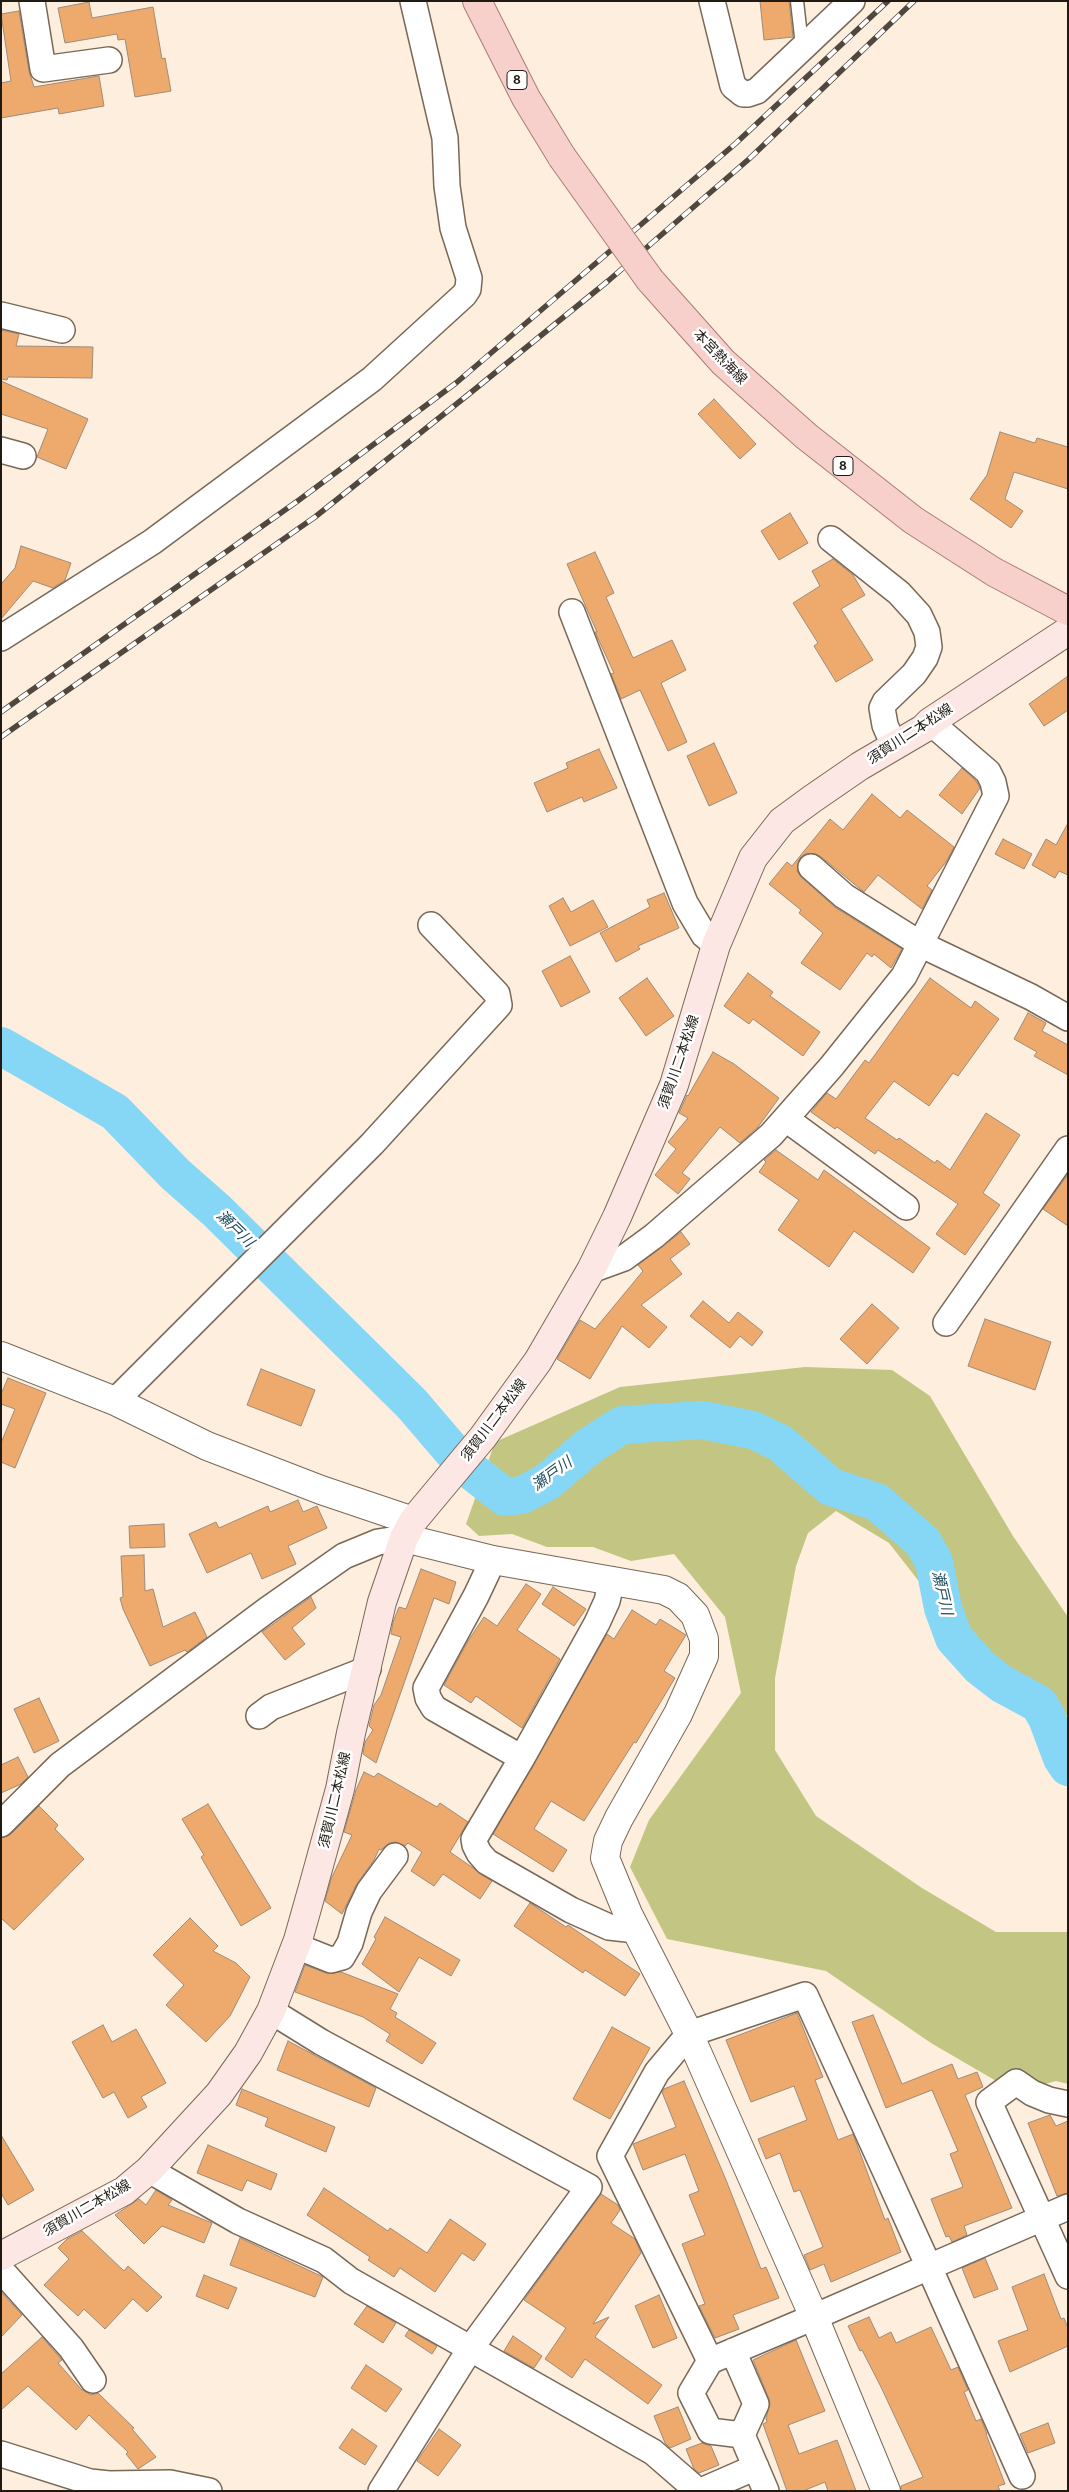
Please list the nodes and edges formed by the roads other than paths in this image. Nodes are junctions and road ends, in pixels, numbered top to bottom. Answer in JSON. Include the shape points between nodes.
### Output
{"nodes":[{"id":1,"x":32,"y":1,"type":"edge"},
{"id":2,"x":413,"y":1,"type":"edge"},
{"id":3,"x":477,"y":1,"type":"edge"},
{"id":4,"x":712,"y":1,"type":"edge"},
{"id":5,"x":798,"y":1,"type":"edge"},
{"id":6,"x":852,"y":1,"type":"edge"},
{"id":7,"x":802,"y":46,"type":"junction"},
{"id":8,"x":109,"y":60,"type":"dead end"},
{"id":9,"x":1,"y":315,"type":"edge"},
{"id":10,"x":62,"y":330,"type":"dead end"},
{"id":11,"x":831,"y":539,"type":"dead end"},
{"id":12,"x":1068,"y":611,"type":"edge"},
{"id":13,"x":572,"y":612,"type":"dead end"},
{"id":14,"x":1068,"y":631,"type":"edge"},
{"id":15,"x":1,"y":638,"type":"edge"},
{"id":16,"x":930,"y":722,"type":"junction"},
{"id":17,"x":894,"y":746,"type":"junction"},
{"id":18,"x":811,"y":867,"type":"dead end"},
{"id":19,"x":430,"y":925,"type":"dead end"},
{"id":20,"x":716,"y":945,"type":"junction"},
{"id":21,"x":922,"y":945,"type":"junction"},
{"id":22,"x":1068,"y":1018,"type":"edge"},
{"id":23,"x":786,"y":1120,"type":"junction"},
{"id":24,"x":1068,"y":1149,"type":"edge"},
{"id":25,"x":906,"y":1207,"type":"dead end"},
{"id":26,"x":591,"y":1270,"type":"junction"},
{"id":27,"x":946,"y":1323,"type":"dead end"},
{"id":28,"x":1,"y":1356,"type":"edge"},
{"id":29,"x":115,"y":1401,"type":"junction"},
{"id":30,"x":415,"y":1521,"type":"junction"},
{"id":31,"x":492,"y":1560,"type":"junction"},
{"id":32,"x":612,"y":1580,"type":"junction"},
{"id":33,"x":368,"y":1669,"type":"junction"},
{"id":34,"x":259,"y":1716,"type":"dead end"},
{"id":35,"x":522,"y":1758,"type":"junction"},
{"id":36,"x":1,"y":1824,"type":"edge"},
{"id":37,"x":395,"y":1856,"type":"dead end"},
{"id":38,"x":636,"y":1930,"type":"junction"},
{"id":39,"x":296,"y":1946,"type":"junction"},
{"id":40,"x":271,"y":2011,"type":"junction"},
{"id":41,"x":689,"y":2034,"type":"junction"},
{"id":42,"x":1068,"y":2104,"type":"edge"},
{"id":43,"x":610,"y":2156,"type":"junction"},
{"id":44,"x":149,"y":2170,"type":"junction"},
{"id":45,"x":589,"y":2187,"type":"junction"},
{"id":46,"x":1068,"y":2207,"type":"edge"},
{"id":47,"x":1040,"y":2219,"type":"junction"},
{"id":48,"x":2,"y":2256,"type":"edge"},
{"id":49,"x":929,"y":2267,"type":"junction"},
{"id":50,"x":1068,"y":2276,"type":"edge"},
{"id":51,"x":814,"y":2317,"type":"junction"},
{"id":52,"x":470,"y":2348,"type":"junction"},
{"id":53,"x":733,"y":2350,"type":"junction"},
{"id":54,"x":710,"y":2360,"type":"junction"},
{"id":55,"x":93,"y":2380,"type":"dead end"},
{"id":56,"x":742,"y":2435,"type":"junction"},
{"id":57,"x":1,"y":2454,"type":"edge"},
{"id":58,"x":756,"y":2467,"type":"junction"},
{"id":59,"x":1022,"y":2476,"type":"dead end"},
{"id":60,"x":209,"y":2491,"type":"edge"},
{"id":61,"x":381,"y":2491,"type":"edge"},
{"id":62,"x":699,"y":2491,"type":"edge"},
{"id":63,"x":766,"y":2491,"type":"edge"},
{"id":64,"x":886,"y":2491,"type":"edge"}],
"edges":[{"from":1,"to":8,"type":"street","via":[[43,69]]},
{"from":2,"to":15,"type":"street","via":[[445,138],[453,228],[469,278],[468,289],[364,385],[152,542]]},
{"from":3,"to":12,"type":"main road","name":"本宮熱海線","number":"8","bridge":true,"via":[[526,98],[562,157],[650,280],[723,362],[806,436],[913,520],[994,572]]},
{"from":4,"to":7,"type":"street","via":[[733,86],[743,94],[757,90]]},
{"from":5,"to":7,"type":"lane"},
{"from":6,"to":7,"type":"street"},
{"from":9,"to":10,"type":"street"},
{"from":11,"to":17,"type":"street","via":[[899,593],[919,615],[927,632],[929,647],[925,658],[882,708]]},
{"from":13,"to":20,"type":"street","via":[[685,903],[704,935]]},
{"from":14,"to":16,"type":"main road","name":"須賀川二本松線"},
{"from":16,"to":17,"type":"main road","name":"須賀川二本松線","via":[[923,730]]},
{"from":16,"to":21,"type":"street","via":[[988,772],[996,796]]},
{"from":17,"to":20,"type":"main road","name":"須賀川二本松線","via":[[782,821],[753,858]]},
{"from":18,"to":21,"type":"street","via":[[844,896]]},
{"from":19,"to":29,"type":"street","via":[[498,994],[498,1004],[372,1144]]},
{"from":20,"to":26,"type":"main road","name":"須賀川二本松線","via":[[674,1085]]},
{"from":21,"to":22,"type":"street"},
{"from":21,"to":23,"type":"street","via":[[870,1022]]},
{"from":23,"to":25,"type":"street"},
{"from":23,"to":26,"type":"street","via":[[654,1236],[624,1258]]},
{"from":24,"to":27,"type":"street"},
{"from":26,"to":30,"type":"main road","name":"須賀川二本松線","via":[[538,1361],[483,1437]]},
{"from":28,"to":29,"type":"street"},
{"from":29,"to":30,"type":"street","via":[[206,1446],[321,1490]]},
{"from":30,"to":31,"type":"street"},
{"from":30,"to":33,"type":"main road","name":"須賀川二本松線","via":[[382,1602]]},
{"from":30,"to":36,"type":"street","via":[[344,1556],[267,1610],[60,1766]]},
{"from":31,"to":32,"type":"street"},
{"from":31,"to":35,"type":"street","via":[[426,1688],[434,1708]]},
{"from":32,"to":35,"type":"street","via":[[607,1602],[597,1622]]},
{"from":32,"to":38,"type":"street","via":[[664,1590],[678,1597],[695,1615],[704,1647],[704,1656],[678,1714],[608,1841],[605,1858]]},
{"from":33,"to":34,"type":"street","via":[[271,1707]]},
{"from":33,"to":39,"type":"main road","name":"須賀川二本松線","via":[[350,1733],[340,1789]]},
{"from":35,"to":38,"type":"street","via":[[474,1839],[479,1853],[487,1862],[571,1910],[609,1927]]},
{"from":37,"to":39,"type":"street","via":[[369,1891],[342,1956],[332,1960]]},
{"from":38,"to":41,"type":"street"},
{"from":39,"to":40,"type":"main road","name":"須賀川二本松線"},
{"from":40,"to":44,"type":"main road","name":"須賀川二本松線","via":[[248,2053],[219,2094]]},
{"from":40,"to":45,"type":"street","via":[[321,2042]]},
{"from":41,"to":43,"type":"street","via":[[657,2072]]},
{"from":41,"to":49,"type":"street","via":[[805,1995]]},
{"from":41,"to":51,"type":"street"},
{"from":42,"to":47,"type":"street","via":[[1032,2093],[1016,2082],[989,2102]]},
{"from":43,"to":45,"type":"street"},
{"from":43,"to":54,"type":"street"},
{"from":44,"to":48,"type":"main road","name":"須賀川二本松線","via":[[124,2191]]},
{"from":44,"to":52,"type":"street","via":[[238,2221],[324,2260],[351,2281]]},
{"from":45,"to":52,"type":"street"},
{"from":46,"to":47,"type":"street"},
{"from":47,"to":49,"type":"street"},
{"from":47,"to":50,"type":"street"},
{"from":48,"to":55,"type":"street"},
{"from":49,"to":51,"type":"street"},
{"from":49,"to":59,"type":"street"},
{"from":51,"to":53,"type":"street"},
{"from":51,"to":64,"type":"street"},
{"from":52,"to":61,"type":"street"},
{"from":52,"to":62,"type":"street","via":[[653,2452]]},
{"from":53,"to":54,"type":"street"},
{"from":53,"to":56,"type":"street","via":[[756,2404]]},
{"from":54,"to":56,"type":"street","via":[[691,2393],[710,2431]]},
{"from":56,"to":58,"type":"street"},
{"from":57,"to":60,"type":"street","via":[[90,2482],[170,2483]]},
{"from":58,"to":62,"type":"street"},
{"from":58,"to":63,"type":"street"}]}
